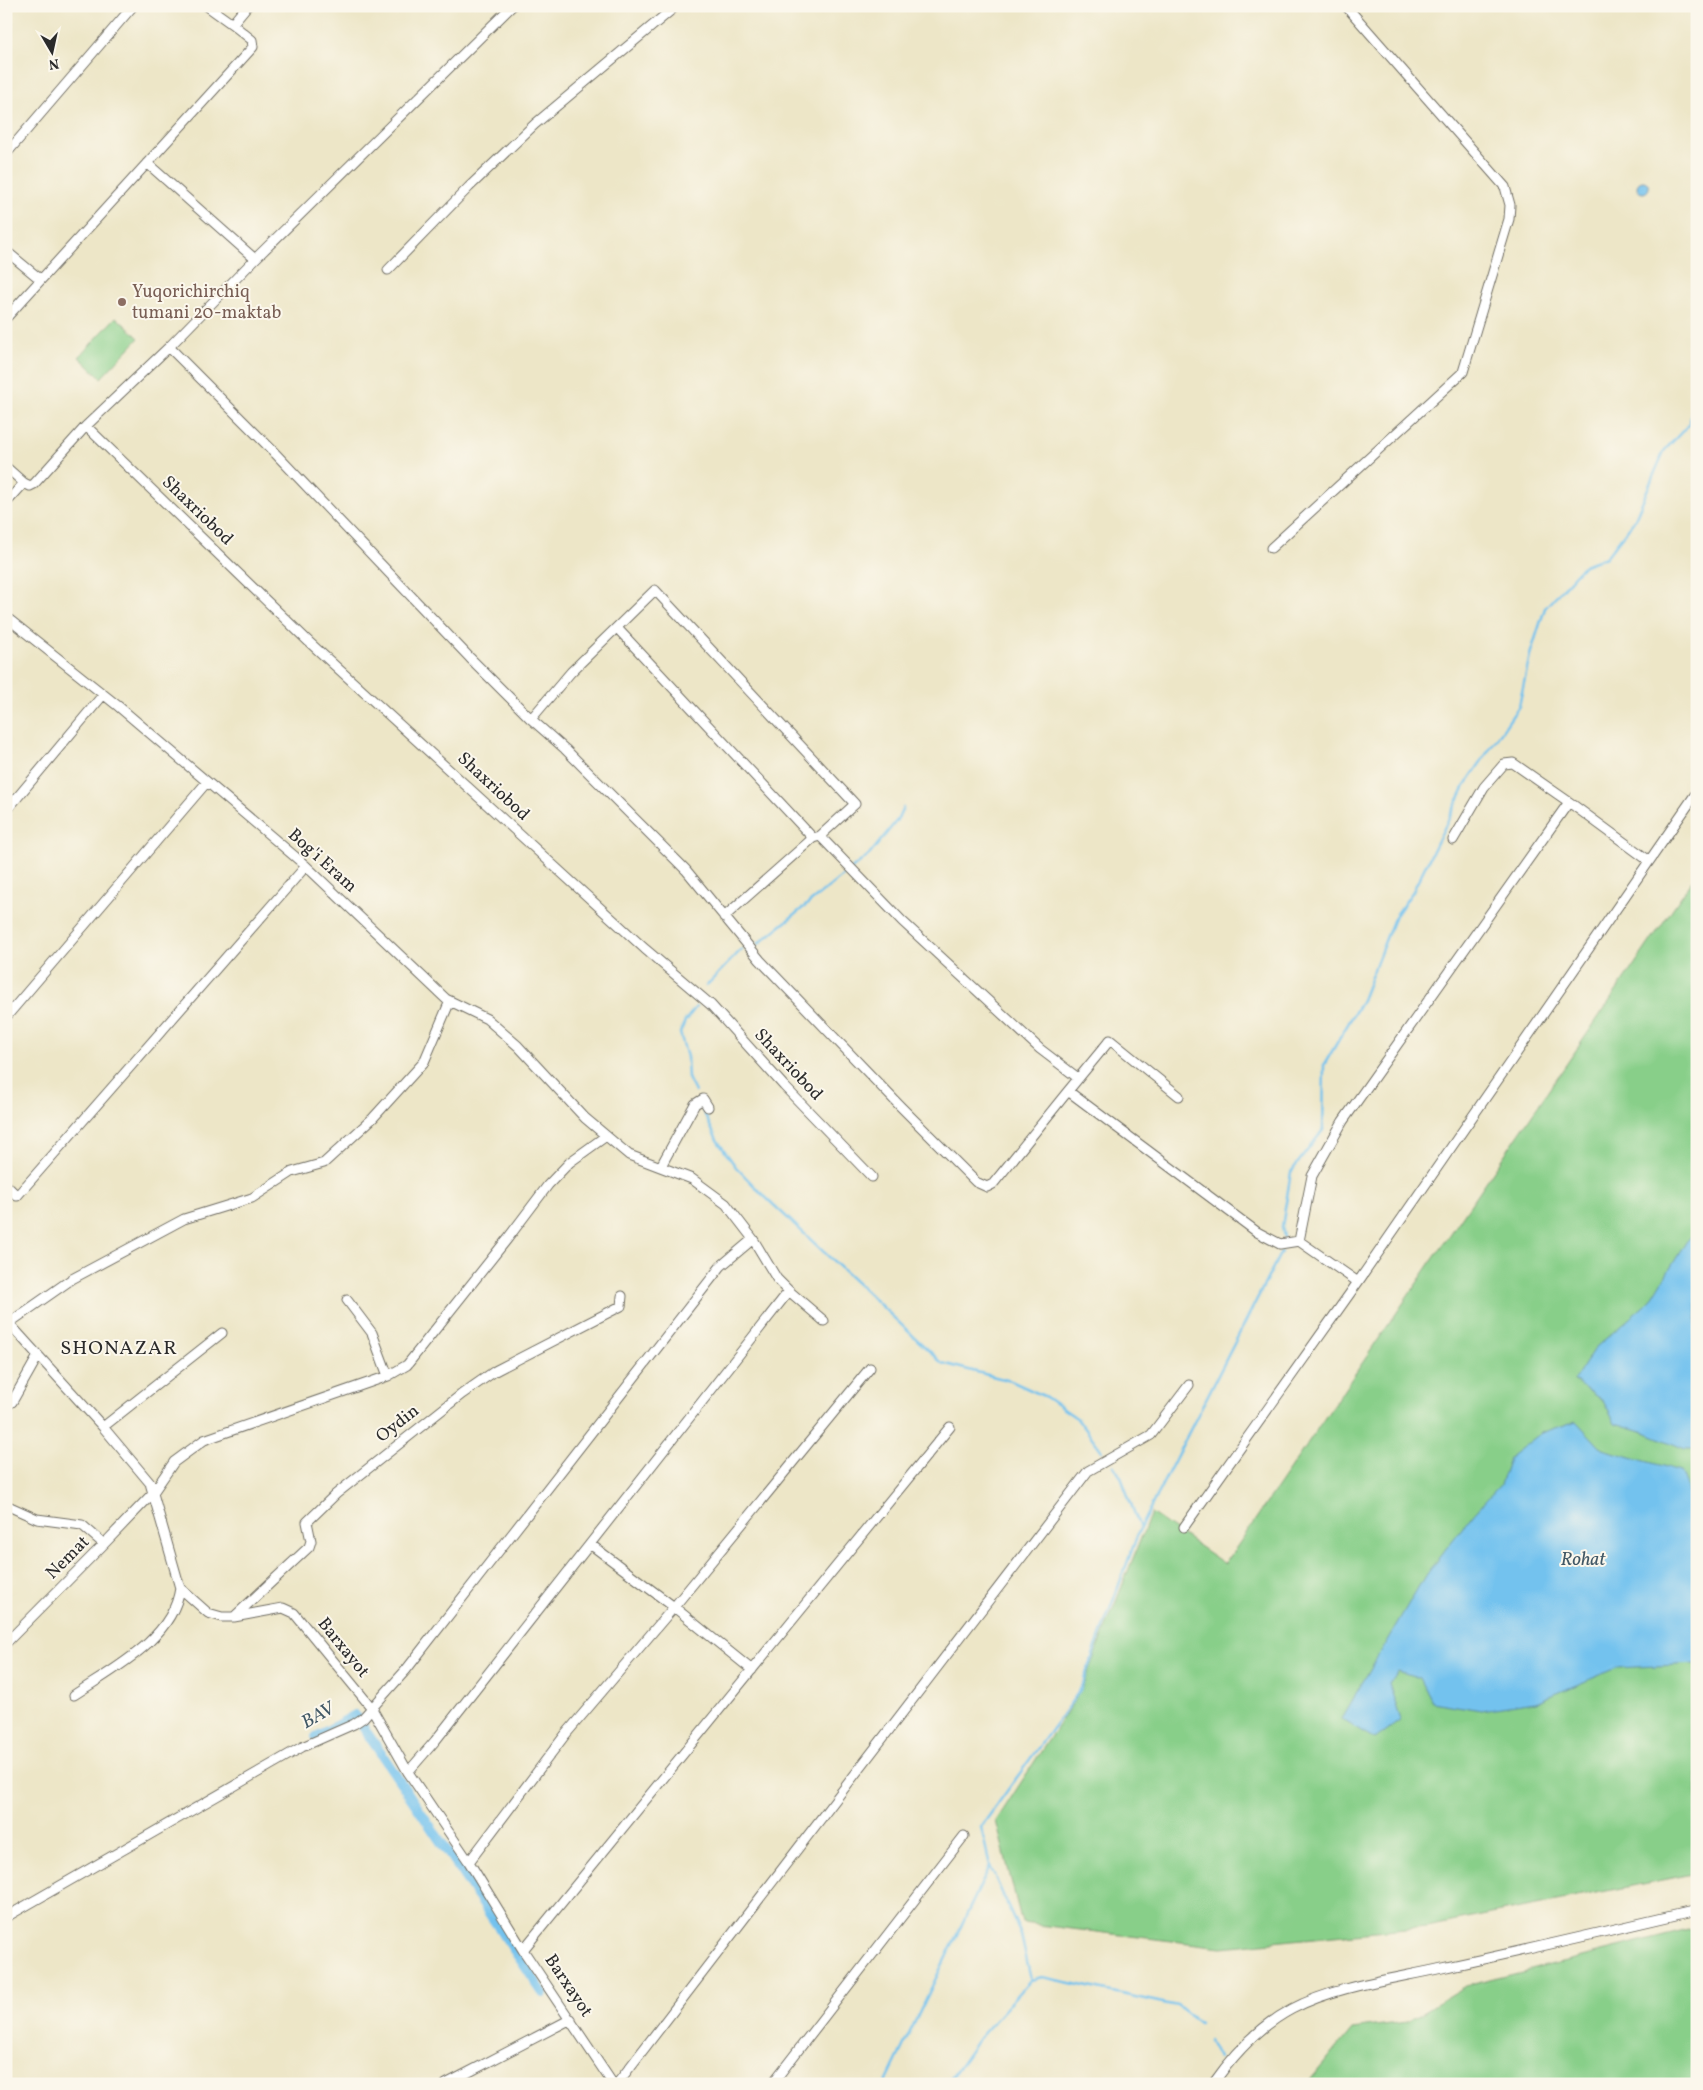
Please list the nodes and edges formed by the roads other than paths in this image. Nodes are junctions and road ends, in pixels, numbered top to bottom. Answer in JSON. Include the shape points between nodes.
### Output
{"nodes":[{"id":1,"x":134,"y":6,"type":"edge"},
{"id":2,"x":207,"y":6,"type":"edge"},
{"id":3,"x":247,"y":6,"type":"edge"},
{"id":4,"x":512,"y":6,"type":"edge"},
{"id":5,"x":676,"y":6,"type":"edge"},
{"id":6,"x":1346,"y":6,"type":"edge"},
{"id":7,"x":232,"y":24,"type":"junction"},
{"id":8,"x":6,"y":154,"type":"edge"},
{"id":9,"x":147,"y":163,"type":"junction"},
{"id":10,"x":6,"y":251,"type":"edge"},
{"id":11,"x":255,"y":259,"type":"junction"},
{"id":12,"x":388,"y":270,"type":"dead end"},
{"id":13,"x":40,"y":279,"type":"junction"},
{"id":14,"x":6,"y":318,"type":"edge"},
{"id":15,"x":169,"y":347,"type":"junction"},
{"id":16,"x":86,"y":426,"type":"junction"},
{"id":17,"x":6,"y":467,"type":"edge"},
{"id":18,"x":24,"y":483,"type":"junction"},
{"id":19,"x":6,"y":504,"type":"edge"},
{"id":20,"x":1271,"y":548,"type":"dead end"},
{"id":21,"x":6,"y":617,"type":"edge"},
{"id":22,"x":617,"y":628,"type":"junction"},
{"id":23,"x":104,"y":695,"type":"junction"},
{"id":24,"x":531,"y":718,"type":"junction"},
{"id":25,"x":206,"y":782,"type":"junction"},
{"id":26,"x":1697,"y":792,"type":"edge"},
{"id":27,"x":1569,"y":802,"type":"junction"},
{"id":28,"x":6,"y":811,"type":"edge"},
{"id":29,"x":816,"y":837,"type":"junction"},
{"id":30,"x":1453,"y":840,"type":"dead end"},
{"id":31,"x":1648,"y":860,"type":"junction"},
{"id":32,"x":306,"y":866,"type":"junction"},
{"id":33,"x":724,"y":917,"type":"junction"},
{"id":34,"x":450,"y":1001,"type":"junction"},
{"id":35,"x":6,"y":1017,"type":"edge"},
{"id":36,"x":1078,"y":1078,"type":"junction"},
{"id":37,"x":1068,"y":1091,"type":"junction"},
{"id":38,"x":1179,"y":1096,"type":"dead end"},
{"id":39,"x":708,"y":1106,"type":"dead end"},
{"id":40,"x":606,"y":1136,"type":"junction"},
{"id":41,"x":661,"y":1166,"type":"junction"},
{"id":42,"x":872,"y":1177,"type":"dead end"},
{"id":43,"x":6,"y":1185,"type":"edge"},
{"id":44,"x":753,"y":1239,"type":"junction"},
{"id":45,"x":1299,"y":1241,"type":"junction"},
{"id":46,"x":1358,"y":1282,"type":"junction"},
{"id":47,"x":789,"y":1291,"type":"junction"},
{"id":48,"x":622,"y":1296,"type":"dead end"},
{"id":49,"x":347,"y":1300,"type":"dead end"},
{"id":50,"x":824,"y":1321,"type":"dead end"},
{"id":51,"x":8,"y":1322,"type":"edge"},
{"id":52,"x":222,"y":1333,"type":"dead end"},
{"id":53,"x":38,"y":1356,"type":"junction"},
{"id":54,"x":870,"y":1368,"type":"dead end"},
{"id":55,"x":388,"y":1376,"type":"junction"},
{"id":56,"x":1189,"y":1385,"type":"dead end"},
{"id":57,"x":6,"y":1406,"type":"edge"},
{"id":58,"x":103,"y":1427,"type":"junction"},
{"id":59,"x":950,"y":1427,"type":"dead end"},
{"id":60,"x":152,"y":1494,"type":"junction"},
{"id":61,"x":6,"y":1505,"type":"edge"},
{"id":62,"x":1184,"y":1527,"type":"dead end"},
{"id":63,"x":104,"y":1544,"type":"junction"},
{"id":64,"x":590,"y":1544,"type":"junction"},
{"id":65,"x":180,"y":1588,"type":"junction"},
{"id":66,"x":674,"y":1607,"type":"junction"},
{"id":67,"x":234,"y":1617,"type":"junction"},
{"id":68,"x":6,"y":1643,"type":"edge"},
{"id":69,"x":752,"y":1670,"type":"junction"},
{"id":70,"x":74,"y":1695,"type":"dead end"},
{"id":71,"x":371,"y":1707,"type":"junction"},
{"id":72,"x":408,"y":1772,"type":"junction"},
{"id":73,"x":964,"y":1836,"type":"dead end"},
{"id":74,"x":469,"y":1862,"type":"junction"},
{"id":75,"x":1697,"y":1910,"type":"edge"},
{"id":76,"x":6,"y":1917,"type":"edge"},
{"id":77,"x":523,"y":1950,"type":"junction"},
{"id":78,"x":571,"y":2019,"type":"junction"},
{"id":79,"x":446,"y":2084,"type":"edge"},
{"id":80,"x":613,"y":2084,"type":"edge"},
{"id":81,"x":617,"y":2084,"type":"edge"},
{"id":82,"x":772,"y":2084,"type":"edge"},
{"id":83,"x":1213,"y":2084,"type":"edge"}],
"edges":[{"from":1,"to":8,"type":"street"},
{"from":2,"to":7,"type":"street"},
{"from":3,"to":7,"type":"street"},
{"from":4,"to":11,"type":"street"},
{"from":5,"to":12,"type":"street","via":[[536,124]]},
{"from":6,"to":20,"type":"street","via":[[1505,187],[1510,204],[1508,219],[1462,372]]},
{"from":7,"to":9,"type":"street","via":[[252,40],[253,47]]},
{"from":9,"to":11,"type":"street"},
{"from":9,"to":13,"type":"street"},
{"from":10,"to":13,"type":"street"},
{"from":11,"to":15,"type":"street"},
{"from":13,"to":14,"type":"street"},
{"from":15,"to":16,"type":"street"},
{"from":15,"to":24,"type":"street"},
{"from":16,"to":18,"type":"street","via":[[34,484]]},
{"from":16,"to":42,"type":"street","name":"Shaxriobod","via":[[309,642],[638,943],[711,1005]]},
{"from":17,"to":18,"type":"street"},
{"from":18,"to":19,"type":"street"},
{"from":21,"to":23,"type":"street","name":"Bog'i Eram"},
{"from":22,"to":24,"type":"street","via":[[571,672]]},
{"from":22,"to":29,"type":"street"},
{"from":22,"to":29,"type":"street","via":[[655,590],[855,804]]},
{"from":23,"to":25,"type":"street","name":"Bog'i Eram"},
{"from":23,"to":28,"type":"street"},
{"from":24,"to":33,"type":"street","via":[[686,870]]},
{"from":25,"to":32,"type":"street","name":"Bog'i Eram"},
{"from":25,"to":35,"type":"street"},
{"from":26,"to":31,"type":"street"},
{"from":27,"to":30,"type":"street","via":[[1508,762],[1484,787]]},
{"from":27,"to":31,"type":"street"},
{"from":27,"to":45,"type":"street","via":[[1343,1121],[1312,1176]]},
{"from":29,"to":33,"type":"street"},
{"from":29,"to":36,"type":"street","via":[[1040,1049]]},
{"from":31,"to":46,"type":"street"},
{"from":32,"to":34,"type":"street","name":"Bog'i Eram"},
{"from":32,"to":43,"type":"street","via":[[17,1196]]},
{"from":33,"to":37,"type":"street","via":[[760,960],[980,1185],[987,1187],[993,1184]]},
{"from":34,"to":40,"type":"street","name":"Bog'i Eram","via":[[487,1019]]},
{"from":34,"to":51,"type":"street","via":[[424,1062],[373,1118],[324,1163],[292,1172],[252,1198],[184,1219],[72,1279]]},
{"from":36,"to":37,"type":"street"},
{"from":36,"to":38,"type":"street","via":[[1110,1040]]},
{"from":37,"to":45,"type":"street","via":[[1257,1232],[1280,1244]]},
{"from":39,"to":41,"type":"street","via":[[703,1099],[695,1104]]},
{"from":40,"to":41,"type":"street","name":"Bog'i Eram","via":[[629,1155]]},
{"from":40,"to":55,"type":"street","name":"Nemat","via":[[570,1162],[548,1185],[407,1365]]},
{"from":41,"to":44,"type":"street","name":"Bog'i Eram","via":[[692,1179],[726,1204]]},
{"from":44,"to":47,"type":"street","name":"Bog'i Eram","via":[[768,1266]]},
{"from":44,"to":71,"type":"street","via":[[721,1266],[406,1670]]},
{"from":45,"to":46,"type":"street"},
{"from":46,"to":62,"type":"street"},
{"from":47,"to":50,"type":"street","name":"Bog'i Eram"},
{"from":47,"to":64,"type":"street"},
{"from":48,"to":67,"type":"street","name":"Oydin","via":[[621,1306],[495,1371],[336,1494],[307,1522],[309,1547]]},
{"from":49,"to":55,"type":"street","via":[[372,1333]]},
{"from":51,"to":53,"type":"street"},
{"from":52,"to":58,"type":"street"},
{"from":53,"to":57,"type":"street","via":[[12,1402]]},
{"from":53,"to":58,"type":"street"},
{"from":54,"to":66,"type":"street"},
{"from":55,"to":60,"type":"street","name":"Nemat","via":[[204,1440],[174,1462]]},
{"from":56,"to":81,"type":"street","via":[[1151,1435],[1088,1471]]},
{"from":58,"to":60,"type":"street","via":[[150,1483]]},
{"from":59,"to":69,"type":"street"},
{"from":60,"to":63,"type":"street","name":"Nemat"},
{"from":60,"to":65,"type":"street"},
{"from":61,"to":63,"type":"street","via":[[37,1519],[82,1525]]},
{"from":63,"to":68,"type":"street","name":"Nemat"},
{"from":64,"to":66,"type":"street"},
{"from":64,"to":72,"type":"street"},
{"from":65,"to":67,"type":"street","name":"Barxayot","via":[[208,1613]]},
{"from":65,"to":70,"type":"street","via":[[171,1616],[142,1649]]},
{"from":66,"to":69,"type":"street"},
{"from":66,"to":74,"type":"street","via":[[565,1734]]},
{"from":67,"to":71,"type":"street","name":"Barxayot","via":[[283,1608],[294,1613]]},
{"from":69,"to":77,"type":"street"},
{"from":71,"to":72,"type":"street","name":"Barxayot"},
{"from":71,"to":76,"type":"street","via":[[354,1724],[302,1748]]},
{"from":72,"to":74,"type":"street","name":"Barxayot"},
{"from":73,"to":82,"type":"street"},
{"from":74,"to":77,"type":"street","name":"Barxayot"},
{"from":75,"to":83,"type":"street","via":[[1316,1999],[1291,2009],[1260,2032],[1230,2059]]},
{"from":77,"to":78,"type":"street","name":"Barxayot"},
{"from":78,"to":79,"type":"street"},
{"from":78,"to":80,"type":"street","name":"Barxayot"}]}
